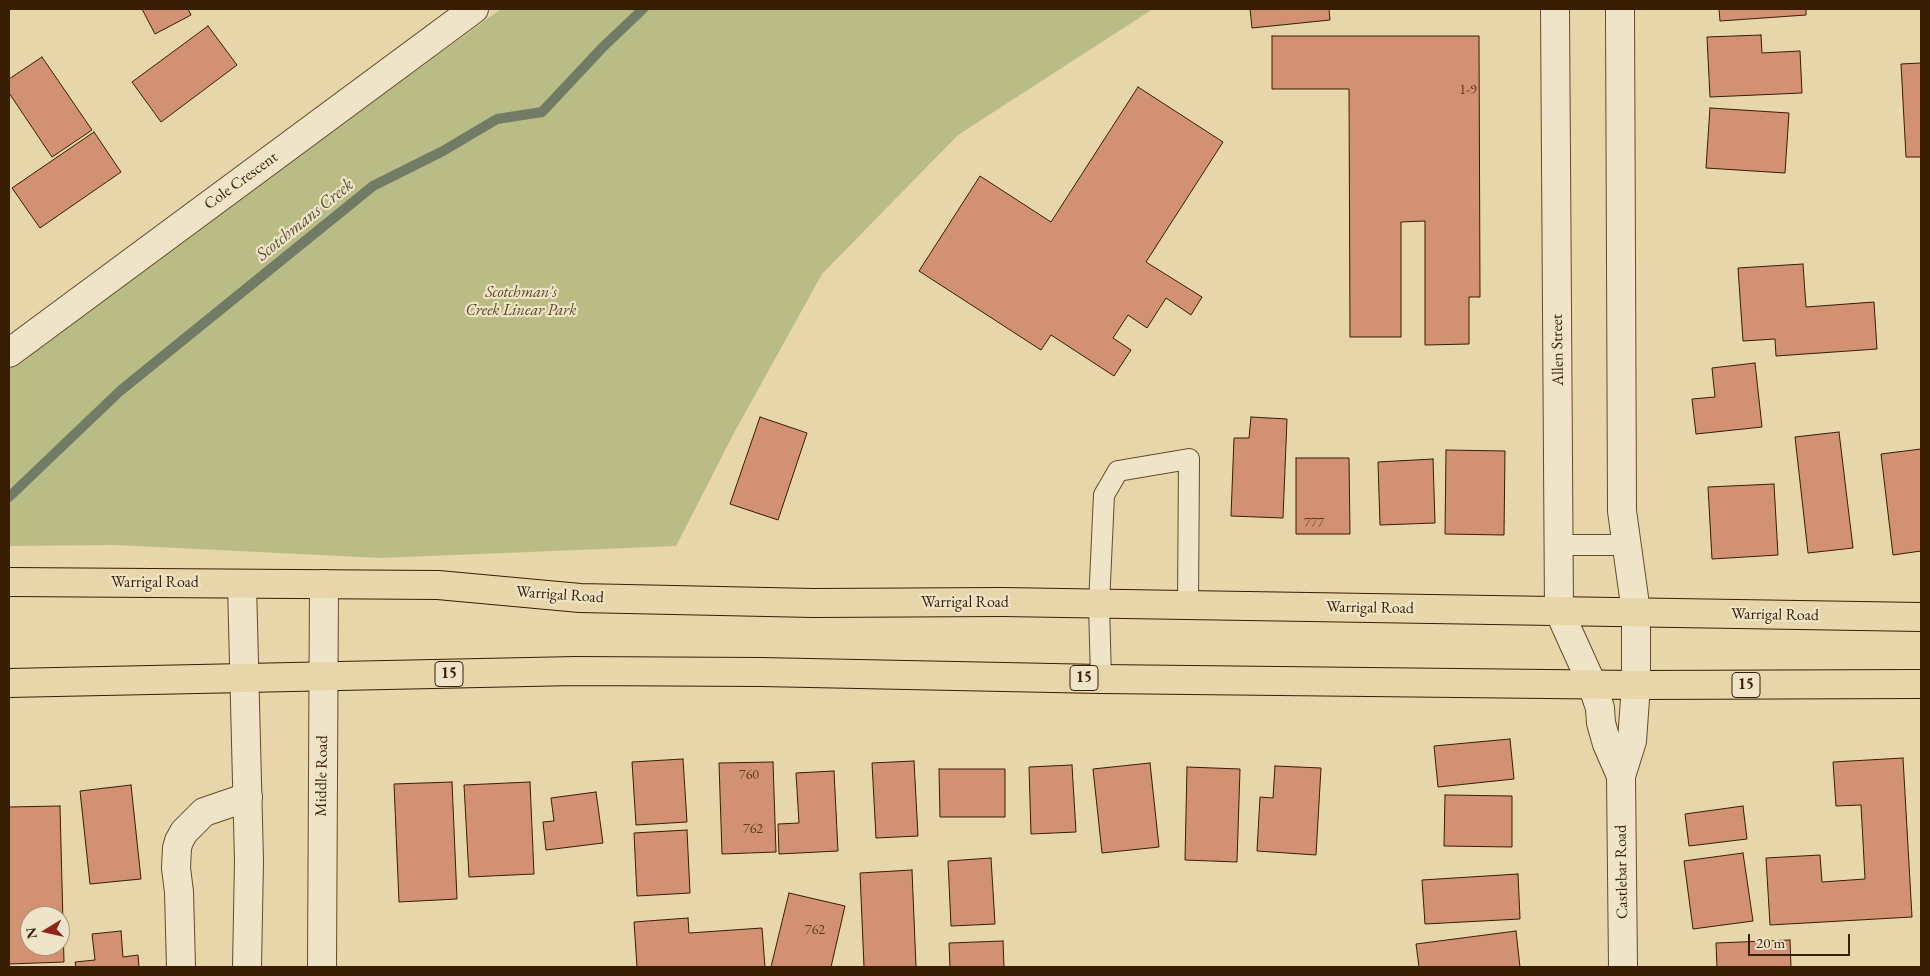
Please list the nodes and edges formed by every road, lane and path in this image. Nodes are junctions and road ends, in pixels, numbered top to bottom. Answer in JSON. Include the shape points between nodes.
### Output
{"nodes":[{"id":1,"x":474,"y":9,"type":"edge"},
{"id":2,"x":1555,"y":9,"type":"edge"},
{"id":3,"x":1620,"y":9,"type":"edge"},
{"id":4,"x":9,"y":353,"type":"edge"},
{"id":5,"x":1560,"y":545,"type":"junction"},
{"id":6,"x":1626,"y":545,"type":"junction"},
{"id":7,"x":9,"y":582,"type":"edge"},
{"id":8,"x":242,"y":584,"type":"junction"},
{"id":9,"x":324,"y":584,"type":"junction"},
{"id":10,"x":1099,"y":604,"type":"junction"},
{"id":11,"x":1188,"y":605,"type":"junction"},
{"id":12,"x":1559,"y":611,"type":"junction"},
{"id":13,"x":1636,"y":612,"type":"junction"},
{"id":14,"x":1921,"y":617,"type":"edge"},
{"id":15,"x":323,"y":676,"type":"junction"},
{"id":16,"x":245,"y":678,"type":"junction"},
{"id":17,"x":1100,"y":678,"type":"junction"},
{"id":18,"x":9,"y":683,"type":"edge"},
{"id":19,"x":1592,"y":684,"type":"junction"},
{"id":20,"x":1921,"y":684,"type":"edge"},
{"id":21,"x":1636,"y":685,"type":"junction"},
{"id":22,"x":1621,"y":776,"type":"junction"},
{"id":23,"x":248,"y":798,"type":"junction"},
{"id":24,"x":181,"y":967,"type":"edge"},
{"id":25,"x":247,"y":967,"type":"edge"},
{"id":26,"x":322,"y":967,"type":"edge"},
{"id":27,"x":1623,"y":967,"type":"edge"}],
"edges":[{"from":1,"to":4,"type":"street","name":"Cole Crescent"},
{"from":2,"to":5,"type":"street","name":"Allen Street"},
{"from":3,"to":6,"type":"street","via":[[1622,502]]},
{"from":5,"to":6,"type":"lane"},
{"from":5,"to":12,"type":"street","name":"Allen Street"},
{"from":6,"to":13,"type":"street"},
{"from":7,"to":8,"type":"highway","name":"Warrigal Road"},
{"from":8,"to":9,"type":"highway","name":"Warrigal Road"},
{"from":8,"to":16,"type":"street"},
{"from":9,"to":10,"type":"highway","name":"Warrigal Road","via":[[438,585],[618,599]]},
{"from":9,"to":15,"type":"street","name":"Middle Road"},
{"from":10,"to":11,"type":"highway","name":"Warrigal Road"},
{"from":10,"to":11,"type":"lane","via":[[1104,495],[1118,471],[1189,459]]},
{"from":10,"to":17,"type":"lane"},
{"from":11,"to":12,"type":"highway","name":"Warrigal Road"},
{"from":12,"to":13,"type":"highway","name":"Warrigal Road"},
{"from":12,"to":19,"type":"street","name":"Allen Street"},
{"from":13,"to":14,"type":"highway","name":"Warrigal Road"},
{"from":13,"to":21,"type":"street"},
{"from":15,"to":16,"type":"highway","number":"15"},
{"from":15,"to":17,"type":"highway","number":"15","via":[[575,671]]},
{"from":15,"to":26,"type":"street","name":"Middle Road"},
{"from":16,"to":18,"type":"highway","number":"15"},
{"from":16,"to":23,"type":"street"},
{"from":17,"to":19,"type":"highway","number":"15"},
{"from":19,"to":21,"type":"highway","number":"15"},
{"from":19,"to":22,"type":"street","name":"Castlebar Road","via":[[1607,744]]},
{"from":20,"to":21,"type":"highway","number":"15"},
{"from":21,"to":22,"type":"street","name":"Castlebar Road","via":[[1632,741]]},
{"from":22,"to":27,"type":"street","name":"Castlebar Road"},
{"from":23,"to":24,"type":"street","via":[[204,812],[179,841],[176,868]]},
{"from":23,"to":25,"type":"street"}]}
